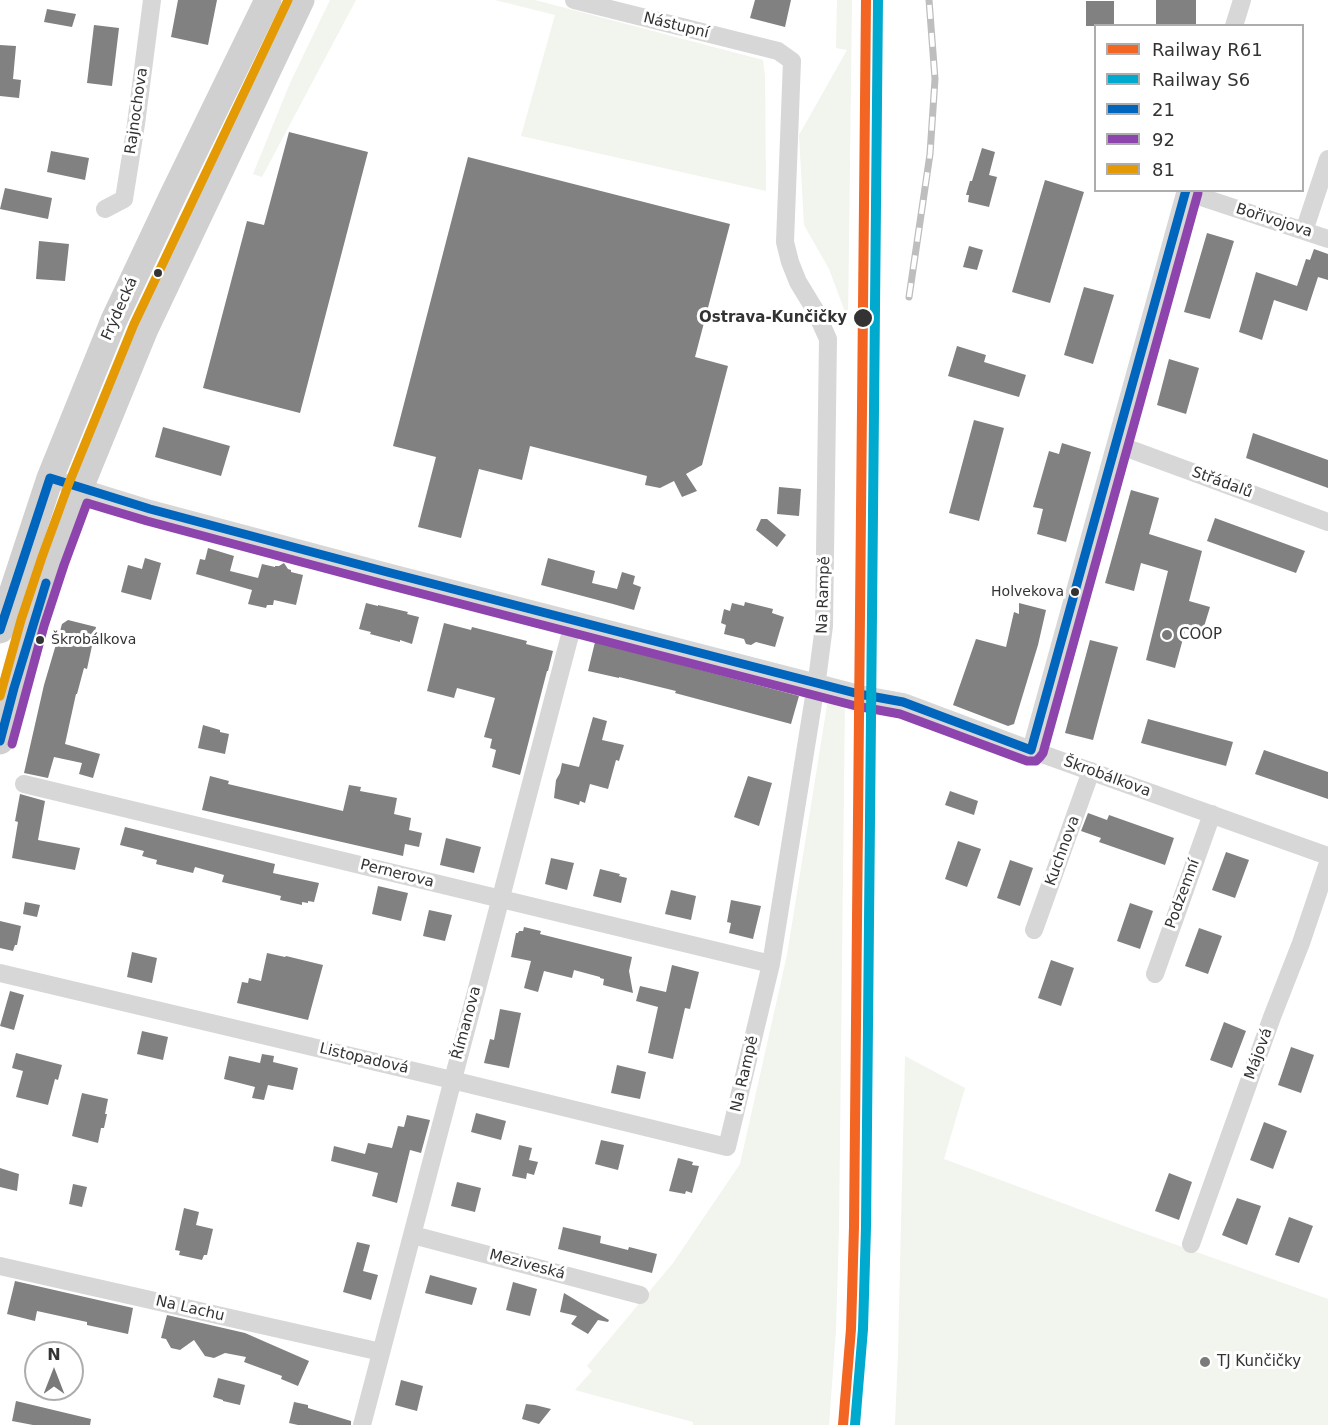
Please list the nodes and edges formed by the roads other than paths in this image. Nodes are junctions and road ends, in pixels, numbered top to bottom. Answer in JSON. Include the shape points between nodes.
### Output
{"nodes":[{"id":1,"x":152,"y":0,"type":"edge"},
{"id":2,"x":268,"y":0,"type":"edge"},
{"id":3,"x":301,"y":0,"type":"edge"},
{"id":4,"x":574,"y":0,"type":"edge"},
{"id":5,"x":1242,"y":0,"type":"edge"},
{"id":6,"x":1235,"y":24,"type":"edge"},
{"id":7,"x":778,"y":51,"type":"joint"},
{"id":8,"x":1328,"y":159,"type":"edge"},
{"id":9,"x":1186,"y":192,"type":"edge"},
{"id":10,"x":1189,"y":192,"type":"edge"},
{"id":11,"x":105,"y":209,"type":"dead end"},
{"id":12,"x":1304,"y":231,"type":"junction"},
{"id":13,"x":1328,"y":239,"type":"edge"},
{"id":14,"x":1116,"y":444,"type":"junction"},
{"id":15,"x":50,"y":478,"type":"junction"},
{"id":16,"x":80,"y":488,"type":"junction"},
{"id":17,"x":1328,"y":522,"type":"edge"},
{"id":18,"x":574,"y":620,"type":"junction"},
{"id":19,"x":0,"y":630,"type":"edge"},
{"id":20,"x":817,"y":683,"type":"junction"},
{"id":21,"x":0,"y":741,"type":"edge"},
{"id":22,"x":1031,"y":750,"type":"junction"},
{"id":23,"x":1091,"y":771,"type":"junction"},
{"id":24,"x":24,"y":784,"type":"dead end"},
{"id":25,"x":1212,"y":814,"type":"junction"},
{"id":26,"x":1328,"y":856,"type":"edge"},
{"id":27,"x":1328,"y":863,"type":"edge"},
{"id":28,"x":500,"y":899,"type":"junction"},
{"id":29,"x":1034,"y":930,"type":"dead end"},
{"id":30,"x":771,"y":963,"type":"junction"},
{"id":31,"x":0,"y":973,"type":"edge"},
{"id":32,"x":1155,"y":974,"type":"dead end"},
{"id":33,"x":452,"y":1080,"type":"junction"},
{"id":34,"x":727,"y":1147,"type":"joint"},
{"id":35,"x":413,"y":1235,"type":"junction"},
{"id":36,"x":1191,"y":1244,"type":"dead end"},
{"id":37,"x":0,"y":1266,"type":"edge"},
{"id":38,"x":640,"y":1295,"type":"dead end"},
{"id":39,"x":381,"y":1352,"type":"junction"},
{"id":40,"x":365,"y":1424,"type":"edge"}],
"edges":[{"from":1,"to":11,"type":"street","name":"Rajnochova","via":[[124,200]]},
{"from":2,"to":15,"type":"main road","name":"Frýdecká","via":[[114,320]]},
{"from":3,"to":16,"type":"main road","name":"Frýdecká","via":[[145,329]]},
{"from":4,"to":7,"type":"street","name":"Nástupní"},
{"from":5,"to":6,"type":"street"},
{"from":7,"to":20,"type":"street","name":"Na Rampě","via":[[792,61],[785,242],[798,282],[828,339],[824,626]]},
{"from":8,"to":12,"type":"street"},
{"from":9,"to":14,"type":"street"},
{"from":10,"to":12,"type":"street","name":"Bořivojova"},
{"from":12,"to":13,"type":"street","name":"Bořivojova"},
{"from":14,"to":17,"type":"street","name":"Střádalů"},
{"from":14,"to":22,"type":"street"},
{"from":15,"to":16,"type":"street","name":"Škrobálkova"},
{"from":15,"to":19,"type":"main road","name":"Frýdecká"},
{"from":16,"to":18,"type":"street","name":"Škrobálkova"},
{"from":16,"to":21,"type":"main road","name":"Frýdecká","via":[[33,623]]},
{"from":18,"to":20,"type":"street","name":"Škrobálkova"},
{"from":18,"to":28,"type":"street","name":"Římanova"},
{"from":20,"to":22,"type":"street","name":"Škrobálkova","via":[[903,702]]},
{"from":20,"to":30,"type":"street","name":"Na Rampě"},
{"from":22,"to":23,"type":"street","name":"Škrobálkova"},
{"from":23,"to":25,"type":"street","name":"Škrobálkova"},
{"from":23,"to":29,"type":"street","name":"Kuchnova"},
{"from":24,"to":28,"type":"street","name":"Pernerova"},
{"from":25,"to":26,"type":"street","name":"Škrobálkova"},
{"from":25,"to":32,"type":"street","name":"Podzemní"},
{"from":27,"to":36,"type":"street","name":"Májová"},
{"from":28,"to":30,"type":"street","name":"Pernerova"},
{"from":28,"to":33,"type":"street","name":"Římanova"},
{"from":30,"to":34,"type":"street","name":"Na Rampě"},
{"from":31,"to":33,"type":"street","name":"Listopadová"},
{"from":33,"to":34,"type":"street","name":"Listopadová"},
{"from":33,"to":35,"type":"street","name":"Římanova"},
{"from":35,"to":38,"type":"street","name":"Meziveská"},
{"from":35,"to":39,"type":"street","name":"Římanova"},
{"from":37,"to":39,"type":"street","name":"Na Lachu"},
{"from":39,"to":40,"type":"street","name":"Římanova"}]}
